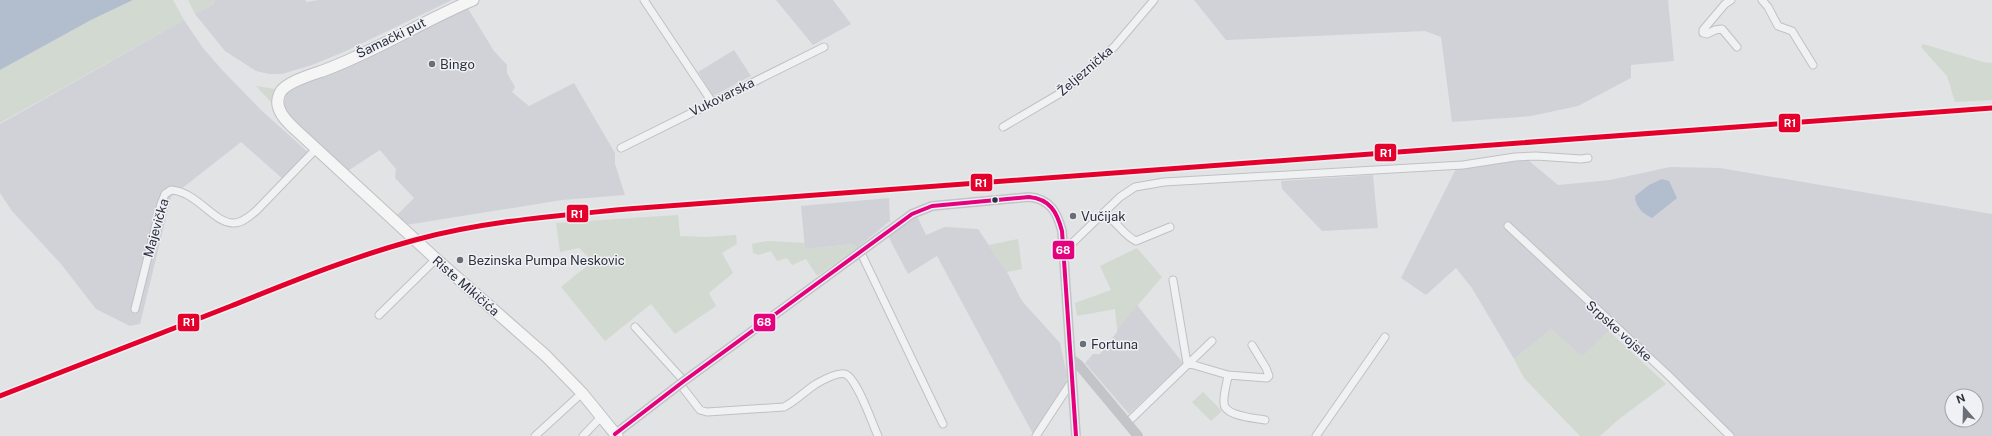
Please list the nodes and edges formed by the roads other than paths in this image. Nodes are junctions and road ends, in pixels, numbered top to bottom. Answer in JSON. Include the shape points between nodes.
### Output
{"nodes":[{"id":1,"x":473,"y":0,"type":"edge"},
{"id":2,"x":644,"y":0,"type":"edge"},
{"id":3,"x":1154,"y":0,"type":"edge"},
{"id":4,"x":1731,"y":0,"type":"edge"},
{"id":5,"x":1762,"y":0,"type":"edge"},
{"id":6,"x":824,"y":47,"type":"dead end"},
{"id":7,"x":1737,"y":47,"type":"dead end"},
{"id":8,"x":1813,"y":65,"type":"dead end"},
{"id":9,"x":309,"y":76,"type":"joint"},
{"id":10,"x":712,"y":102,"type":"junction"},
{"id":11,"x":1003,"y":127,"type":"dead end"},
{"id":12,"x":621,"y":148,"type":"dead end"},
{"id":13,"x":316,"y":149,"type":"junction"},
{"id":14,"x":1588,"y":158,"type":"dead end"},
{"id":15,"x":1103,"y":213,"type":"junction"},
{"id":16,"x":1508,"y":226,"type":"dead end"},
{"id":17,"x":1170,"y":227,"type":"dead end"},
{"id":18,"x":1064,"y":251,"type":"junction"},
{"id":19,"x":861,"y":253,"type":"junction"},
{"id":20,"x":436,"y":259,"type":"junction"},
{"id":21,"x":1173,"y":280,"type":"dead end"},
{"id":22,"x":135,"y":308,"type":"dead end"},
{"id":23,"x":379,"y":315,"type":"dead end"},
{"id":24,"x":635,"y":327,"type":"dead end"},
{"id":25,"x":1385,"y":337,"type":"dead end"},
{"id":26,"x":1212,"y":341,"type":"dead end"},
{"id":27,"x":1252,"y":345,"type":"dead end"},
{"id":28,"x":1071,"y":359,"type":"junction"},
{"id":29,"x":1187,"y":363,"type":"junction"},
{"id":30,"x":1228,"y":375,"type":"junction"},
{"id":31,"x":1072,"y":381,"type":"junction"},
{"id":32,"x":682,"y":382,"type":"junction"},
{"id":33,"x":582,"y":393,"type":"junction"},
{"id":34,"x":602,"y":416,"type":"junction"},
{"id":35,"x":1265,"y":420,"type":"dead end"},
{"id":36,"x":1127,"y":423,"type":"junction"},
{"id":37,"x":943,"y":424,"type":"dead end"},
{"id":38,"x":616,"y":435,"type":"edge"},
{"id":39,"x":535,"y":436,"type":"edge"},
{"id":40,"x":583,"y":436,"type":"edge"},
{"id":41,"x":878,"y":436,"type":"edge"},
{"id":42,"x":1036,"y":436,"type":"edge"},
{"id":43,"x":1076,"y":436,"type":"edge"},
{"id":44,"x":1138,"y":436,"type":"edge"},
{"id":45,"x":1316,"y":436,"type":"edge"},
{"id":46,"x":1730,"y":436,"type":"edge"}],
"edges":[{"from":1,"to":9,"type":"main road","name":"Šamački put"},
{"from":2,"to":10,"type":"street"},
{"from":3,"to":11,"type":"street","name":"Željeznička","via":[[1114,47],[1064,91]]},
{"from":4,"to":7,"type":"street","via":[[1704,28],[1703,33],[1722,29]]},
{"from":5,"to":8,"type":"street","via":[[1778,26],[1792,31]]},
{"from":6,"to":10,"type":"street","name":"Vukovarska"},
{"from":9,"to":13,"type":"main road","name":"Riste Mikičića","via":[[282,90],[278,105],[284,119]]},
{"from":10,"to":12,"type":"street","name":"Vukovarska"},
{"from":13,"to":20,"type":"main road","name":"Riste Mikičića"},
{"from":13,"to":22,"type":"street","name":"Majevička","via":[[256,211],[234,223],[221,220],[188,193],[171,190],[165,194]]},
{"from":14,"to":15,"type":"street","via":[[1581,160],[1522,156],[1463,165],[1164,182],[1136,187],[1120,197]]},
{"from":15,"to":17,"type":"street","via":[[1136,241]]},
{"from":15,"to":18,"type":"street"},
{"from":16,"to":46,"type":"street","name":"Srpske vojske"},
{"from":18,"to":19,"type":"street","via":[[1062,231],[1055,211],[1044,201],[1036,198],[1017,198],[922,209]]},
{"from":18,"to":28,"type":"street"},
{"from":19,"to":32,"type":"street"},
{"from":19,"to":37,"type":"street"},
{"from":20,"to":23,"type":"street"},
{"from":20,"to":33,"type":"main road","name":"Riste Mikičića","via":[[546,356]]},
{"from":21,"to":29,"type":"street"},
{"from":24,"to":32,"type":"street"},
{"from":25,"to":45,"type":"street"},
{"from":26,"to":29,"type":"street"},
{"from":27,"to":30,"type":"street","via":[[1269,376],[1266,378]]},
{"from":28,"to":31,"type":"street"},
{"from":28,"to":36,"type":"street"},
{"from":29,"to":30,"type":"street"},
{"from":29,"to":36,"type":"street"},
{"from":30,"to":35,"type":"street","via":[[1225,408],[1229,412]]},
{"from":31,"to":42,"type":"street"},
{"from":31,"to":43,"type":"street"},
{"from":32,"to":38,"type":"street"},
{"from":32,"to":41,"type":"street","via":[[700,410],[707,412],[784,407],[793,403],[816,384],[839,374],[846,374],[854,380]]},
{"from":33,"to":34,"type":"main road","name":"Riste Mikičića"},
{"from":33,"to":39,"type":"street"},
{"from":34,"to":38,"type":"main road","name":"Riste Mikičića"},
{"from":34,"to":40,"type":"street"},
{"from":36,"to":44,"type":"street"}]}
